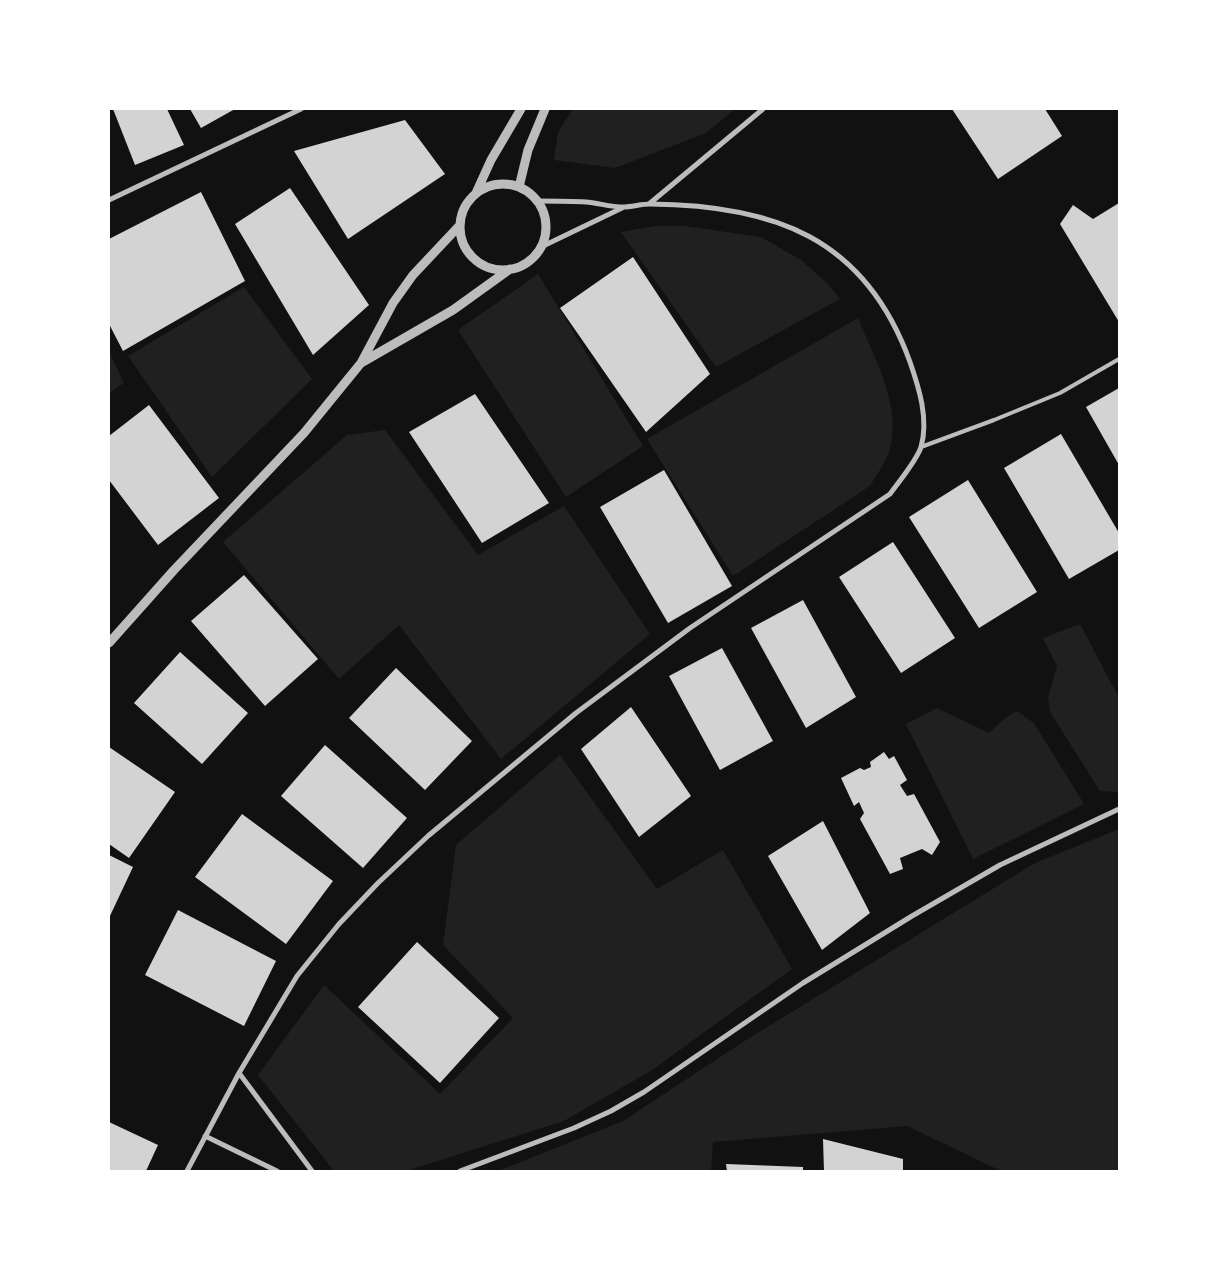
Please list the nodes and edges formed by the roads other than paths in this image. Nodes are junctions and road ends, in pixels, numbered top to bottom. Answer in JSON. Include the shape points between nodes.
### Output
{"nodes":[{"id":1,"x":301,"y":109,"type":"edge"},
{"id":2,"x":522,"y":109,"type":"edge"},
{"id":3,"x":545,"y":109,"type":"edge"},
{"id":4,"x":763,"y":109,"type":"edge"},
{"id":5,"x":520,"y":187,"type":"junction"},
{"id":6,"x":476,"y":194,"type":"junction"},
{"id":7,"x":109,"y":200,"type":"edge"},
{"id":8,"x":537,"y":201,"type":"junction"},
{"id":9,"x":649,"y":204,"type":"junction"},
{"id":10,"x":623,"y":207,"type":"junction"},
{"id":11,"x":460,"y":224,"type":"junction"},
{"id":12,"x":539,"y":248,"type":"junction"},
{"id":13,"x":510,"y":269,"type":"junction"},
{"id":14,"x":1119,"y":359,"type":"edge"},
{"id":15,"x":361,"y":363,"type":"junction"},
{"id":16,"x":921,"y":447,"type":"junction"},
{"id":17,"x":109,"y":642,"type":"edge"},
{"id":18,"x":1119,"y":809,"type":"edge"},
{"id":19,"x":239,"y":1073,"type":"junction"},
{"id":20,"x":206,"y":1136,"type":"junction"},
{"id":21,"x":187,"y":1171,"type":"edge"},
{"id":22,"x":278,"y":1171,"type":"edge"},
{"id":23,"x":312,"y":1171,"type":"edge"},
{"id":24,"x":460,"y":1171,"type":"edge"}],
"edges":[{"from":1,"to":7,"type":"street"},
{"from":2,"to":6,"type":"street","via":[[490,160]]},
{"from":3,"to":5,"type":"street","via":[[528,150]]},
{"from":4,"to":9,"type":"street"},
{"from":5,"to":6,"type":"street","via":[[489,186]]},
{"from":5,"to":8,"type":"street"},
{"from":6,"to":11,"type":"street","via":[[468,202]]},
{"from":8,"to":10,"type":"street"},
{"from":8,"to":12,"type":"street","via":[[545,224]]},
{"from":9,"to":10,"type":"street"},
{"from":9,"to":16,"type":"street","via":[[731,210],[771,219],[808,234],[839,255],[881,303],[908,356],[924,413]]},
{"from":10,"to":12,"type":"street"},
{"from":11,"to":13,"type":"street","via":[[464,246],[470,255],[488,267]]},
{"from":11,"to":15,"type":"street","via":[[435,248],[393,303]]},
{"from":12,"to":13,"type":"street","via":[[532,258]]},
{"from":13,"to":15,"type":"street","via":[[453,310]]},
{"from":14,"to":16,"type":"lane","via":[[1060,393]]},
{"from":15,"to":17,"type":"street","via":[[304,433]]},
{"from":16,"to":19,"type":"street","via":[[890,494],[690,628],[576,713],[428,836],[339,924],[297,976]]},
{"from":18,"to":24,"type":"street","via":[[1000,865],[912,916],[803,983],[611,1111]]},
{"from":19,"to":20,"type":"street"},
{"from":19,"to":23,"type":"street"},
{"from":20,"to":21,"type":"street"},
{"from":20,"to":22,"type":"street"}]}
